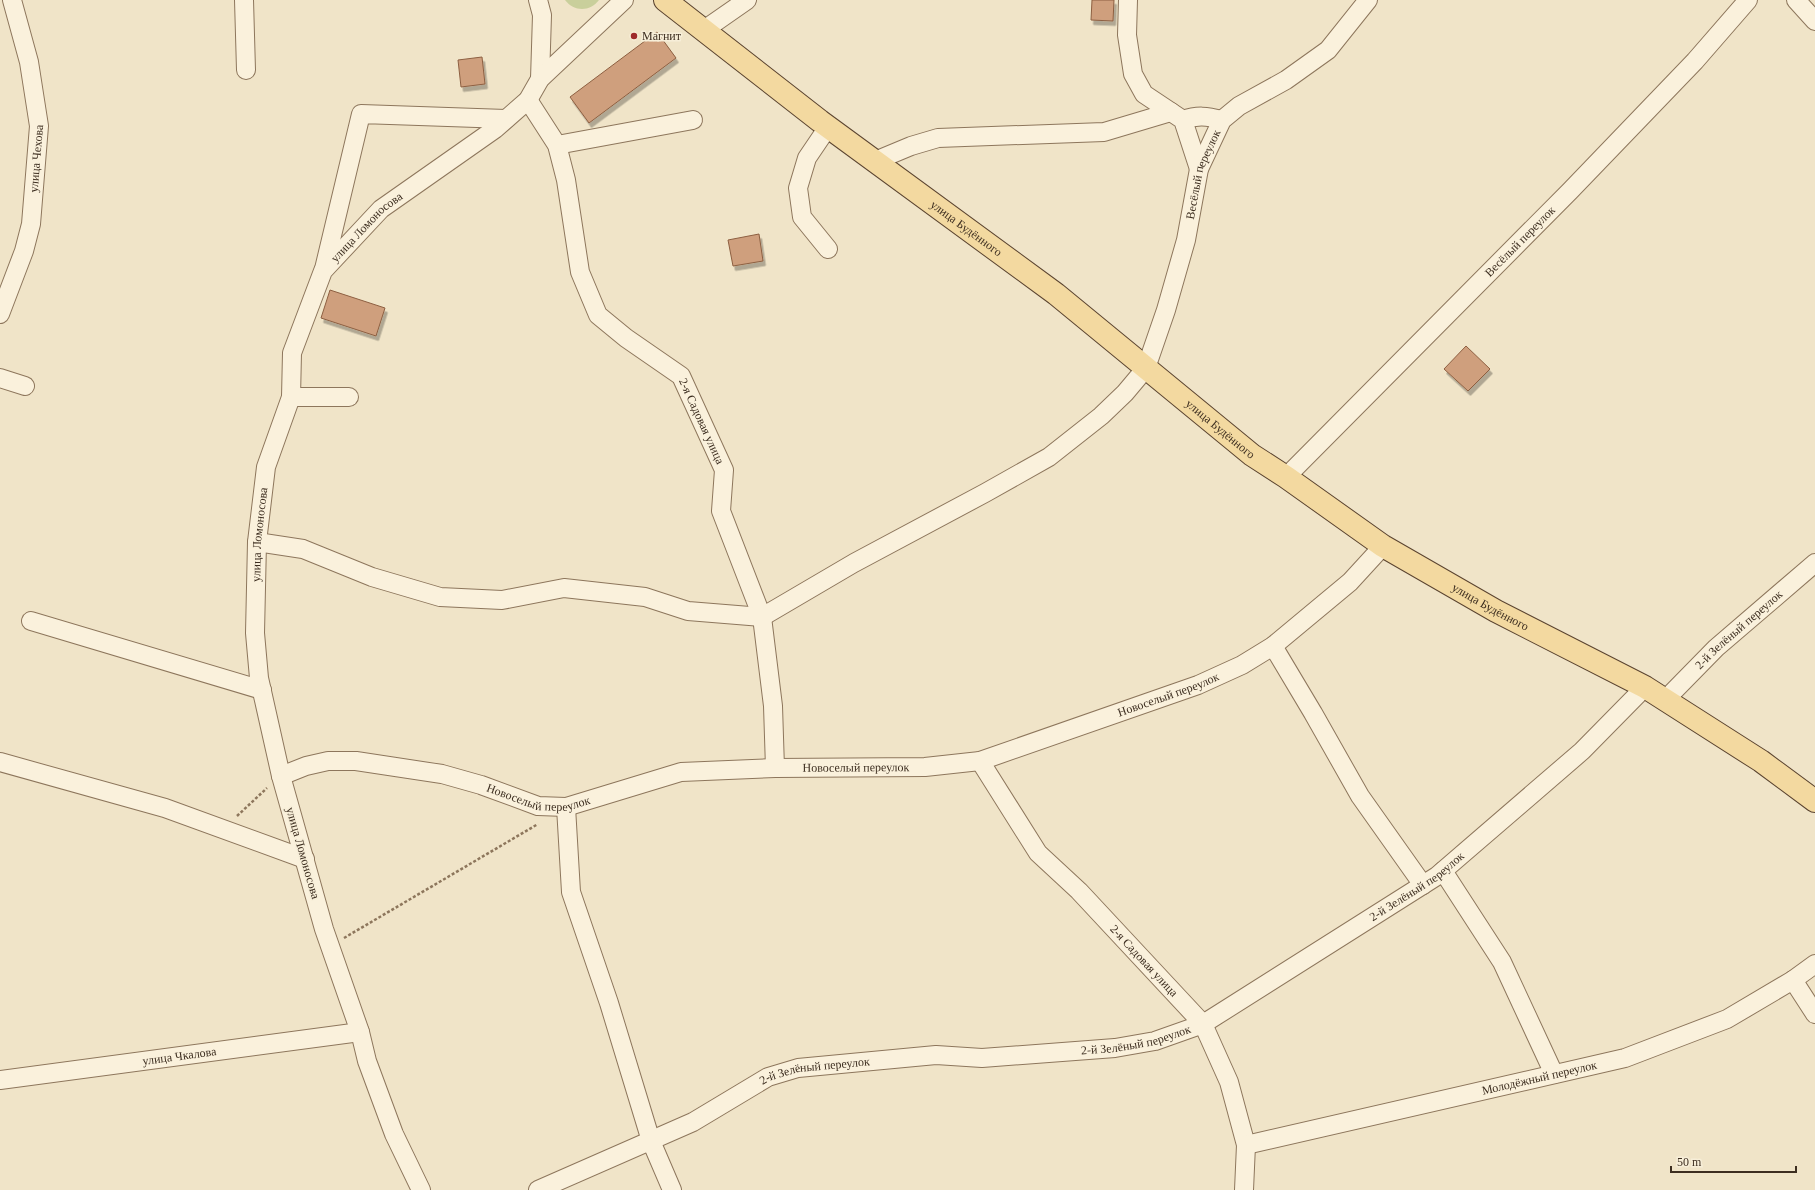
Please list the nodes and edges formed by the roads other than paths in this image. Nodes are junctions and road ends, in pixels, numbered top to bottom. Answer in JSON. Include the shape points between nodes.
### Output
{"nodes":[{"id":1,"x":12,"y":0,"type":"edge"},
{"id":2,"x":244,"y":0,"type":"edge"},
{"id":3,"x":538,"y":0,"type":"edge"},
{"id":4,"x":624,"y":0,"type":"edge"},
{"id":5,"x":665,"y":0,"type":"edge"},
{"id":6,"x":747,"y":0,"type":"edge"},
{"id":7,"x":1128,"y":0,"type":"edge"},
{"id":8,"x":1368,"y":0,"type":"edge"},
{"id":9,"x":1748,"y":0,"type":"edge"},
{"id":10,"x":1796,"y":0,"type":"edge"},
{"id":11,"x":1815,"y":21,"type":"edge"},
{"id":12,"x":704,"y":30,"type":"junction"},
{"id":13,"x":246,"y":70,"type":"dead end"},
{"id":14,"x":540,"y":79,"type":"junction"},
{"id":15,"x":528,"y":100,"type":"junction"},
{"id":16,"x":1177,"y":116,"type":"junction"},
{"id":17,"x":506,"y":119,"type":"junction"},
{"id":18,"x":693,"y":120,"type":"dead end"},
{"id":19,"x":1222,"y":120,"type":"junction"},
{"id":20,"x":828,"y":127,"type":"junction"},
{"id":21,"x":557,"y":145,"type":"junction"},
{"id":22,"x":875,"y":161,"type":"junction"},
{"id":23,"x":1199,"y":169,"type":"junction"},
{"id":24,"x":828,"y":249,"type":"dead end"},
{"id":25,"x":323,"y":271,"type":"junction"},
{"id":26,"x":0,"y":314,"type":"edge"},
{"id":27,"x":1146,"y":368,"type":"junction"},
{"id":28,"x":0,"y":378,"type":"edge"},
{"id":29,"x":25,"y":386,"type":"dead end"},
{"id":30,"x":291,"y":397,"type":"junction"},
{"id":31,"x":350,"y":397,"type":"dead end"},
{"id":32,"x":1286,"y":477,"type":"junction"},
{"id":33,"x":257,"y":542,"type":"junction"},
{"id":34,"x":1384,"y":546,"type":"junction"},
{"id":35,"x":1815,"y":563,"type":"edge"},
{"id":36,"x":762,"y":617,"type":"junction"},
{"id":37,"x":30,"y":620,"type":"dead end"},
{"id":38,"x":1273,"y":646,"type":"junction"},
{"id":39,"x":1645,"y":687,"type":"junction"},
{"id":40,"x":262,"y":690,"type":"junction"},
{"id":41,"x":1665,"y":700,"type":"junction"},
{"id":42,"x":980,"y":761,"type":"junction"},
{"id":43,"x":0,"y":762,"type":"edge"},
{"id":44,"x":775,"y":768,"type":"junction"},
{"id":45,"x":281,"y":776,"type":"junction"},
{"id":46,"x":1815,"y":801,"type":"edge"},
{"id":47,"x":566,"y":807,"type":"junction"},
{"id":48,"x":305,"y":859,"type":"junction"},
{"id":49,"x":1443,"y":871,"type":"junction"},
{"id":50,"x":1423,"y":885,"type":"junction"},
{"id":51,"x":1815,"y":964,"type":"edge"},
{"id":52,"x":1793,"y":980,"type":"junction"},
{"id":53,"x":1815,"y":1014,"type":"edge"},
{"id":54,"x":1203,"y":1024,"type":"junction"},
{"id":55,"x":360,"y":1032,"type":"junction"},
{"id":56,"x":1554,"y":1074,"type":"junction"},
{"id":57,"x":0,"y":1080,"type":"edge"},
{"id":58,"x":651,"y":1141,"type":"junction"},
{"id":59,"x":1246,"y":1145,"type":"junction"},
{"id":60,"x":421,"y":1190,"type":"edge"},
{"id":61,"x":538,"y":1190,"type":"edge"},
{"id":62,"x":672,"y":1190,"type":"edge"},
{"id":63,"x":1244,"y":1190,"type":"edge"}],
"edges":[{"from":1,"to":26,"type":"street","name":"улица Чехова","via":[[29,62],[39,126],[32,224]]},
{"from":2,"to":13,"type":"street"},
{"from":3,"to":14,"type":"street","via":[[542,15]]},
{"from":4,"to":14,"type":"street","name":"улица Ломоносова"},
{"from":5,"to":12,"type":"main road","name":"улица Будённого"},
{"from":6,"to":12,"type":"street"},
{"from":7,"to":16,"type":"street","via":[[1127,35],[1133,74],[1144,94]]},
{"from":8,"to":19,"type":"street","name":"Весёлый переулок","via":[[1328,50],[1286,80],[1239,106]]},
{"from":9,"to":32,"type":"street","name":"Весёлый переулок","via":[[1695,61],[1581,180]]},
{"from":10,"to":11,"type":"street"},
{"from":12,"to":20,"type":"main road","name":"улица Будённого"},
{"from":14,"to":15,"type":"street","name":"улица Ломоносова"},
{"from":15,"to":17,"type":"street","name":"улица Ломоносова"},
{"from":15,"to":21,"type":"street","name":"2-я Садовая улица"},
{"from":16,"to":19,"type":"street","via":[[1207,116]]},
{"from":16,"to":22,"type":"street","via":[[1104,132],[938,138]]},
{"from":16,"to":23,"type":"street"},
{"from":17,"to":25,"type":"street","name":"улица Ломоносова","via":[[382,209]]},
{"from":17,"to":25,"type":"street","via":[[361,114]]},
{"from":18,"to":21,"type":"street"},
{"from":19,"to":23,"type":"street","name":"Весёлый переулок"},
{"from":20,"to":22,"type":"main road","name":"улица Будённого"},
{"from":20,"to":24,"type":"street","via":[[807,158],[798,188],[802,217]]},
{"from":21,"to":36,"type":"street","name":"2-я Садовая улица","via":[[566,180],[580,272],[598,315],[681,376],[724,470],[721,511]]},
{"from":22,"to":27,"type":"main road","name":"улица Будённого","via":[[1056,294]]},
{"from":23,"to":27,"type":"street","name":"Весёлый переулок","via":[[1186,240]]},
{"from":25,"to":30,"type":"street","name":"улица Ломоносова","via":[[292,353]]},
{"from":27,"to":32,"type":"main road","name":"улица Будённого","via":[[1252,455]]},
{"from":27,"to":36,"type":"street","name":"Весёлый переулок","via":[[1125,394],[1101,416],[1049,456],[854,562]]},
{"from":28,"to":29,"type":"street"},
{"from":30,"to":31,"type":"street"},
{"from":30,"to":33,"type":"street","name":"улица Ломоносова","via":[[266,467]]},
{"from":32,"to":34,"type":"main road","name":"улица Будённого"},
{"from":33,"to":36,"type":"street","via":[[303,549],[372,577],[440,596],[502,600],[564,588],[645,596],[688,611]]},
{"from":33,"to":40,"type":"street","name":"улица Ломоносова","via":[[255,633]]},
{"from":34,"to":38,"type":"street","name":"Новоселый переулок","via":[[1350,582]]},
{"from":34,"to":39,"type":"main road","name":"улица Будённого","via":[[1496,611]]},
{"from":35,"to":41,"type":"street","name":"2-й Зелёный переулок","via":[[1716,648]]},
{"from":36,"to":44,"type":"street","name":"2-я Садовая улица","via":[[773,706]]},
{"from":37,"to":40,"type":"street"},
{"from":38,"to":42,"type":"street","name":"Новоселый переулок","via":[[1242,665],[1198,685]]},
{"from":38,"to":50,"type":"street","via":[[1360,796]]},
{"from":39,"to":41,"type":"main road","name":"улица Будённого"},
{"from":39,"to":49,"type":"street","name":"2-й Зелёный переулок","via":[[1582,751]]},
{"from":40,"to":45,"type":"street","name":"улица Ломоносова"},
{"from":41,"to":46,"type":"main road","name":"улица Будённого","via":[[1755,757]]},
{"from":42,"to":44,"type":"street","name":"Новоселый переулок","via":[[925,767]]},
{"from":42,"to":54,"type":"street","name":"2-я Садовая улица","via":[[1038,853],[1079,890]]},
{"from":43,"to":48,"type":"street","via":[[165,808]]},
{"from":44,"to":47,"type":"street","name":"Новоселый переулок","via":[[681,772]]},
{"from":45,"to":47,"type":"street","name":"Новоселый переулок","via":[[328,761],[356,761],[442,774],[538,806]]},
{"from":45,"to":48,"type":"street","name":"улица Ломоносова"},
{"from":47,"to":58,"type":"street","via":[[571,892]]},
{"from":48,"to":55,"type":"street","name":"улица Ломоносова","via":[[330,946]]},
{"from":49,"to":50,"type":"street","name":"2-й Зелёный переулок"},
{"from":49,"to":56,"type":"street","via":[[1502,962]]},
{"from":50,"to":54,"type":"street","name":"2-й Зелёный переулок"},
{"from":51,"to":52,"type":"street","name":"Молодёжный переулок"},
{"from":52,"to":53,"type":"street"},
{"from":52,"to":56,"type":"street","name":"Молодёжный переулок","via":[[1727,1019],[1625,1058]]},
{"from":54,"to":58,"type":"street","name":"2-й Зелёный переулок","via":[[1155,1041],[1115,1048],[982,1058],[936,1055],[798,1068],[768,1077],[693,1122]]},
{"from":54,"to":59,"type":"street","name":"2-я Садовая улица","via":[[1229,1082]]},
{"from":55,"to":57,"type":"street","name":"улица Чкалова"},
{"from":55,"to":60,"type":"street","name":"улица Ломоносова","via":[[367,1061],[394,1134]]},
{"from":56,"to":59,"type":"street","name":"Молодёжный переулок"},
{"from":58,"to":61,"type":"street","name":"2-й Зелёный переулок"},
{"from":58,"to":62,"type":"street"},
{"from":59,"to":63,"type":"street","name":"2-я Садовая улица"}]}
